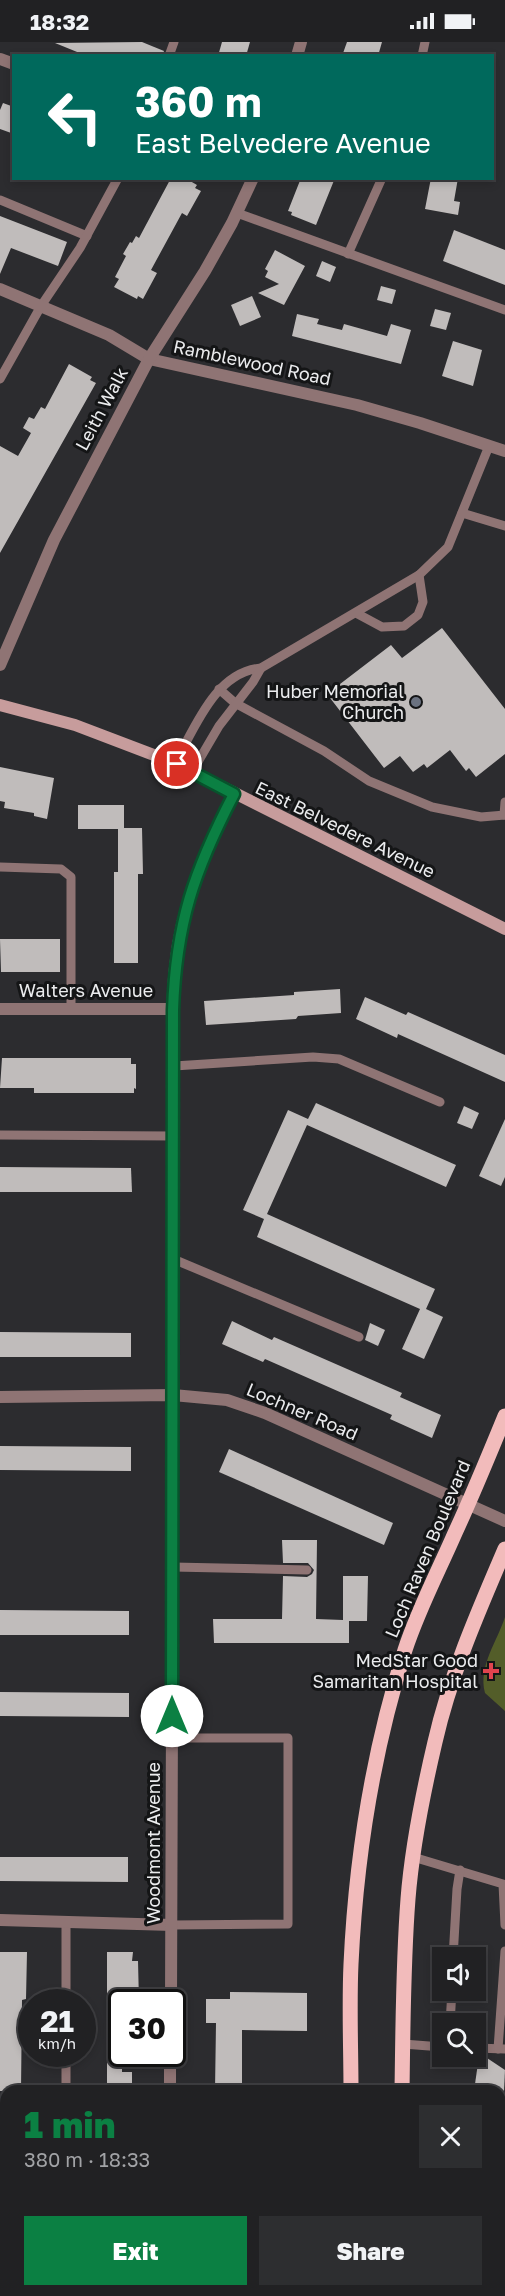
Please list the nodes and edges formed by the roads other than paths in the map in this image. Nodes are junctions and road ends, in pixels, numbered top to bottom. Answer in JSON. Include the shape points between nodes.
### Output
{"nodes":[{"id":1,"x":117,"y":180,"type":"edge"},
{"id":2,"x":252,"y":180,"type":"edge"},
{"id":3,"x":381,"y":180,"type":"edge"},
{"id":4,"x":0,"y":200,"type":"edge"},
{"id":5,"x":237,"y":213,"type":"junction"},
{"id":6,"x":87,"y":236,"type":"junction"},
{"id":7,"x":348,"y":254,"type":"junction"},
{"id":8,"x":0,"y":289,"type":"edge"},
{"id":9,"x":41,"y":306,"type":"junction"},
{"id":10,"x":505,"y":310,"type":"edge"},
{"id":11,"x":149,"y":359,"type":"junction"},
{"id":12,"x":0,"y":380,"type":"edge"},
{"id":13,"x":489,"y":446,"type":"junction"},
{"id":14,"x":505,"y":451,"type":"edge"},
{"id":15,"x":462,"y":513,"type":"junction"},
{"id":16,"x":505,"y":526,"type":"edge"},
{"id":17,"x":419,"y":575,"type":"junction"},
{"id":18,"x":356,"y":614,"type":"junction"},
{"id":19,"x":0,"y":665,"type":"edge"},
{"id":20,"x":261,"y":668,"type":"junction"},
{"id":21,"x":219,"y":689,"type":"junction"},
{"id":22,"x":236,"y":703,"type":"junction"},
{"id":23,"x":0,"y":705,"type":"edge"},
{"id":24,"x":175,"y":763,"type":"junction"},
{"id":25,"x":192,"y":772,"type":"junction"},
{"id":26,"x":234,"y":794,"type":"junction"},
{"id":27,"x":505,"y":802,"type":"edge"},
{"id":28,"x":505,"y":815,"type":"edge"},
{"id":29,"x":0,"y":867,"type":"edge"},
{"id":30,"x":505,"y":929,"type":"edge"},
{"id":31,"x":0,"y":1009,"type":"edge"},
{"id":32,"x":71,"y":1009,"type":"junction"},
{"id":33,"x":173,"y":1010,"type":"junction"},
{"id":34,"x":174,"y":1066,"type":"junction"},
{"id":35,"x":440,"y":1102,"type":"dead end"},
{"id":36,"x":0,"y":1135,"type":"edge"},
{"id":37,"x":174,"y":1136,"type":"junction"},
{"id":38,"x":173,"y":1259,"type":"junction"},
{"id":39,"x":358,"y":1337,"type":"dead end"},
{"id":40,"x":173,"y":1395,"type":"junction"},
{"id":41,"x":0,"y":1397,"type":"edge"},
{"id":42,"x":505,"y":1416,"type":"edge"},
{"id":43,"x":468,"y":1505,"type":"junction"},
{"id":44,"x":505,"y":1521,"type":"edge"},
{"id":45,"x":505,"y":1549,"type":"edge"},
{"id":46,"x":173,"y":1567,"type":"junction"},
{"id":47,"x":307,"y":1570,"type":"dead end"},
{"id":48,"x":172,"y":1738,"type":"junction"},
{"id":49,"x":413,"y":1857,"type":"junction"},
{"id":50,"x":460,"y":1870,"type":"junction"},
{"id":51,"x":0,"y":1920,"type":"edge"},
{"id":52,"x":66,"y":1922,"type":"junction"},
{"id":53,"x":172,"y":1924,"type":"junction"},
{"id":54,"x":505,"y":1925,"type":"edge"},
{"id":55,"x":454,"y":1947,"type":"edge"},
{"id":56,"x":505,"y":1952,"type":"edge"},
{"id":57,"x":66,"y":1989,"type":"edge"},
{"id":58,"x":171,"y":1989,"type":"edge"},
{"id":59,"x":403,"y":2044,"type":"junction"},
{"id":60,"x":432,"y":2046,"type":"edge"},
{"id":61,"x":486,"y":2048,"type":"edge"},
{"id":62,"x":501,"y":2049,"type":"edge"},
{"id":63,"x":66,"y":2067,"type":"edge"},
{"id":64,"x":170,"y":2067,"type":"edge"},
{"id":65,"x":66,"y":2085,"type":"edge"},
{"id":66,"x":170,"y":2085,"type":"edge"},
{"id":67,"x":351,"y":2085,"type":"edge"},
{"id":68,"x":402,"y":2085,"type":"edge"}],
"edges":[{"from":1,"to":6,"type":"lane"},
{"from":2,"to":5,"type":"street","name":"Leith Walk"},
{"from":3,"to":7,"type":"lane"},
{"from":4,"to":6,"type":"lane"},
{"from":5,"to":7,"type":"lane"},
{"from":5,"to":11,"type":"street","name":"Leith Walk"},
{"from":6,"to":9,"type":"lane"},
{"from":7,"to":10,"type":"lane"},
{"from":8,"to":9,"type":"street","name":"Ramblewood Road"},
{"from":9,"to":11,"type":"street","name":"Ramblewood Road","via":[[109,335]]},
{"from":9,"to":12,"type":"lane"},
{"from":11,"to":13,"type":"street","name":"Ramblewood Road","via":[[357,405]]},
{"from":11,"to":19,"type":"street","name":"Leith Walk","via":[[54,540]]},
{"from":13,"to":14,"type":"street","name":"Ramblewood Road"},
{"from":13,"to":15,"type":"lane"},
{"from":15,"to":16,"type":"lane"},
{"from":15,"to":17,"type":"lane","via":[[447,547]]},
{"from":17,"to":18,"type":"lane"},
{"from":17,"to":18,"type":"lane","via":[[423,602],[418,615],[404,626],[382,627]]},
{"from":18,"to":20,"type":"lane"},
{"from":20,"to":21,"type":"lane","via":[[248,669]]},
{"from":20,"to":22,"type":"lane"},
{"from":21,"to":22,"type":"lane"},
{"from":21,"to":24,"type":"lane"},
{"from":22,"to":25,"type":"lane"},
{"from":22,"to":28,"type":"lane","via":[[324,751],[369,781],[432,807],[481,817]]},
{"from":23,"to":24,"type":"main road","name":"East Belvedere Avenue","via":[[75,725]]},
{"from":24,"to":25,"type":"main road","name":"East Belvedere Avenue"},
{"from":25,"to":26,"type":"main road","name":"East Belvedere Avenue"},
{"from":26,"to":30,"type":"main road","name":"East Belvedere Avenue"},
{"from":26,"to":33,"type":"street","name":"Woodmont Avenue","via":[[190,891],[177,947]]},
{"from":27,"to":28,"type":"lane"},
{"from":29,"to":32,"type":"lane","via":[[61,869],[71,877]]},
{"from":31,"to":32,"type":"street","name":"Walters Avenue"},
{"from":32,"to":33,"type":"street","name":"Walters Avenue"},
{"from":33,"to":34,"type":"street","name":"Woodmont Avenue"},
{"from":34,"to":35,"type":"lane","via":[[313,1057],[339,1059]]},
{"from":34,"to":37,"type":"street","name":"Woodmont Avenue"},
{"from":36,"to":37,"type":"lane"},
{"from":37,"to":38,"type":"street","name":"Woodmont Avenue"},
{"from":38,"to":39,"type":"lane"},
{"from":38,"to":40,"type":"street","name":"Woodmont Avenue"},
{"from":40,"to":41,"type":"street","name":"Lochner Road"},
{"from":40,"to":43,"type":"street","name":"Lochner Road","via":[[243,1404]]},
{"from":40,"to":46,"type":"street","name":"Woodmont Avenue"},
{"from":42,"to":43,"type":"main road","name":"Loch Raven Boulevard"},
{"from":43,"to":44,"type":"street","name":"Lochner Road"},
{"from":43,"to":67,"type":"main road","name":"Loch Raven Boulevard","via":[[405,1649],[372,1785],[356,1892],[351,1965]]},
{"from":45,"to":49,"type":"main road","via":[[467,1641],[438,1730]]},
{"from":46,"to":47,"type":"lane"},
{"from":46,"to":48,"type":"street","name":"Woodmont Avenue"},
{"from":48,"to":53,"type":"street","name":"Woodmont Avenue"},
{"from":48,"to":53,"type":"lane","via":[[288,1738],[288,1924]]},
{"from":49,"to":50,"type":"lane"},
{"from":49,"to":59,"type":"main road","via":[[405,1940]]},
{"from":50,"to":54,"type":"lane","via":[[503,1884]]},
{"from":50,"to":55,"type":"lane"},
{"from":51,"to":52,"type":"street"},
{"from":52,"to":53,"type":"street"},
{"from":52,"to":57,"type":"lane"},
{"from":53,"to":58,"type":"street","name":"Woodmont Avenue"},
{"from":56,"to":62,"type":"lane"},
{"from":59,"to":60,"type":"lane"},
{"from":59,"to":68,"type":"main road"},
{"from":61,"to":62,"type":"lane"},
{"from":63,"to":65,"type":"lane"},
{"from":64,"to":66,"type":"street"}]}
